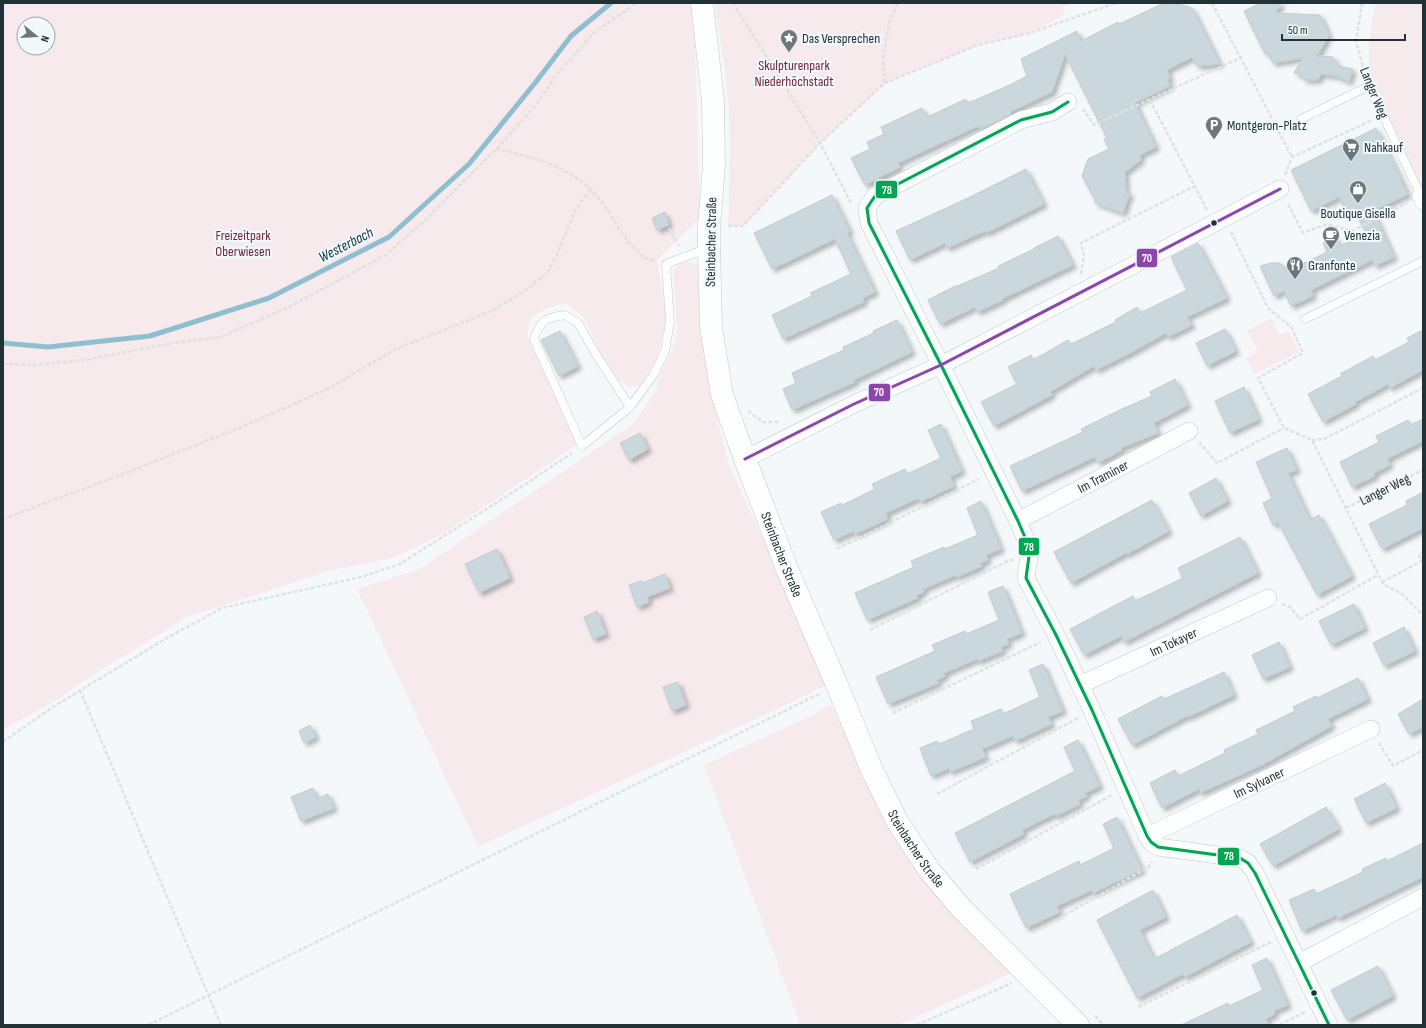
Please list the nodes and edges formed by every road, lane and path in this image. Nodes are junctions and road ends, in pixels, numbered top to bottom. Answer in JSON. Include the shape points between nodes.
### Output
{"nodes":[{"id":1,"x":636,"y":3,"type":"edge"},
{"id":2,"x":702,"y":3,"type":"edge"},
{"id":3,"x":733,"y":3,"type":"edge"},
{"id":4,"x":898,"y":3,"type":"edge"},
{"id":5,"x":1116,"y":3,"type":"edge"},
{"id":6,"x":1212,"y":3,"type":"edge"},
{"id":7,"x":1362,"y":3,"type":"edge"},
{"id":8,"x":1242,"y":57,"type":"junction"},
{"id":9,"x":885,"y":83,"type":"junction"},
{"id":10,"x":1369,"y":86,"type":"junction"},
{"id":11,"x":1150,"y":100,"type":"junction"},
{"id":12,"x":1068,"y":102,"type":"dead end"},
{"id":13,"x":1383,"y":115,"type":"junction"},
{"id":14,"x":1301,"y":119,"type":"dead end"},
{"id":15,"x":1094,"y":125,"type":"dead end"},
{"id":16,"x":820,"y":143,"type":"junction"},
{"id":17,"x":496,"y":149,"type":"junction"},
{"id":18,"x":1292,"y":157,"type":"junction"},
{"id":19,"x":1194,"y":186,"type":"junction"},
{"id":20,"x":590,"y":189,"type":"junction"},
{"id":21,"x":1280,"y":189,"type":"junction"},
{"id":22,"x":1422,"y":198,"type":"edge"},
{"id":23,"x":867,"y":208,"type":"junction"},
{"id":24,"x":1218,"y":220,"type":"junction"},
{"id":25,"x":709,"y":226,"type":"junction"},
{"id":26,"x":669,"y":228,"type":"dead end"},
{"id":27,"x":709,"y":248,"type":"junction"},
{"id":28,"x":1423,"y":261,"type":"edge"},
{"id":29,"x":666,"y":264,"type":"junction"},
{"id":30,"x":1075,"y":277,"type":"dead end"},
{"id":31,"x":1305,"y":319,"type":"dead end"},
{"id":32,"x":3,"y":364,"type":"edge"},
{"id":33,"x":941,"y":365,"type":"junction"},
{"id":34,"x":1423,"y":388,"type":"edge"},
{"id":35,"x":630,"y":407,"type":"junction"},
{"id":36,"x":749,"y":417,"type":"dead end"},
{"id":37,"x":786,"y":423,"type":"dead end"},
{"id":38,"x":1284,"y":428,"type":"junction"},
{"id":39,"x":1189,"y":431,"type":"joint"},
{"id":40,"x":1312,"y":440,"type":"junction"},
{"id":41,"x":582,"y":446,"type":"junction"},
{"id":42,"x":745,"y":459,"type":"junction"},
{"id":43,"x":1423,"y":470,"type":"edge"},
{"id":44,"x":994,"y":472,"type":"junction"},
{"id":45,"x":1346,"y":508,"type":"junction"},
{"id":46,"x":3,"y":519,"type":"edge"},
{"id":47,"x":1018,"y":521,"type":"junction"},
{"id":48,"x":837,"y":549,"type":"dead end"},
{"id":49,"x":1423,"y":552,"type":"edge"},
{"id":50,"x":1028,"y":561,"type":"junction"},
{"id":51,"x":1378,"y":575,"type":"junction"},
{"id":52,"x":1382,"y":582,"type":"junction"},
{"id":53,"x":1268,"y":598,"type":"joint"},
{"id":54,"x":1423,"y":615,"type":"edge"},
{"id":55,"x":870,"y":630,"type":"dead end"},
{"id":56,"x":1056,"y":634,"type":"junction"},
{"id":57,"x":837,"y":685,"type":"junction"},
{"id":58,"x":1080,"y":685,"type":"junction"},
{"id":59,"x":80,"y":690,"type":"junction"},
{"id":60,"x":1092,"y":710,"type":"junction"},
{"id":61,"x":893,"y":713,"type":"dead end"},
{"id":62,"x":1371,"y":729,"type":"joint"},
{"id":63,"x":3,"y":742,"type":"edge"},
{"id":64,"x":1423,"y":750,"type":"edge"},
{"id":65,"x":1125,"y":788,"type":"junction"},
{"id":66,"x":937,"y":794,"type":"dead end"},
{"id":67,"x":1152,"y":841,"type":"junction"},
{"id":68,"x":976,"y":869,"type":"dead end"},
{"id":69,"x":1423,"y":897,"type":"edge"},
{"id":70,"x":1033,"y":933,"type":"dead end"},
{"id":71,"x":1285,"y":935,"type":"junction"},
{"id":72,"x":1299,"y":963,"type":"junction"},
{"id":73,"x":1029,"y":976,"type":"junction"},
{"id":74,"x":208,"y":995,"type":"junction"},
{"id":75,"x":1320,"y":1005,"type":"junction"},
{"id":76,"x":1138,"y":1007,"type":"dead end"},
{"id":77,"x":1086,"y":1019,"type":"edge"},
{"id":78,"x":148,"y":1025,"type":"edge"},
{"id":79,"x":221,"y":1025,"type":"edge"},
{"id":80,"x":917,"y":1025,"type":"edge"},
{"id":81,"x":1104,"y":1025,"type":"edge"},
{"id":82,"x":1280,"y":1025,"type":"edge"},
{"id":83,"x":1329,"y":1025,"type":"edge"}],
"edges":[{"from":1,"to":17,"type":"path","via":[[593,34],[555,77],[536,105]]},
{"from":2,"to":25,"type":"main road","name":"Steinbacher Straße","via":[[713,101],[714,165]]},
{"from":3,"to":16,"type":"path"},
{"from":4,"to":9,"type":"path","via":[[889,22],[883,58]]},
{"from":5,"to":9,"type":"path","via":[[1030,33],[978,45]]},
{"from":6,"to":8,"type":"path"},
{"from":7,"to":10,"type":"path","name":"Langer Weg","via":[[1356,42]]},
{"from":8,"to":11,"type":"path"},
{"from":8,"to":18,"type":"path"},
{"from":9,"to":16,"type":"path"},
{"from":10,"to":13,"type":"lane","name":"Langer Weg"},
{"from":10,"to":14,"type":"lane"},
{"from":11,"to":15,"type":"path"},
{"from":11,"to":19,"type":"path"},
{"from":12,"to":23,"type":"street","via":[[1052,112],[1021,120],[876,196]]},
{"from":13,"to":18,"type":"path"},
{"from":13,"to":22,"type":"lane","name":"Langer Weg"},
{"from":16,"to":23,"type":"path","via":[[851,203]]},
{"from":16,"to":25,"type":"path","via":[[743,226]]},
{"from":17,"to":20,"type":"path","via":[[544,161],[573,176]]},
{"from":17,"to":32,"type":"path","via":[[424,221],[384,256],[257,322],[220,337],[160,345],[90,359],[38,365]]},
{"from":18,"to":21,"type":"path"},
{"from":19,"to":24,"type":"path"},
{"from":19,"to":30,"type":"path","via":[[1081,242],[1084,255],[1082,273]]},
{"from":20,"to":29,"type":"path","via":[[609,212],[626,240],[644,257]]},
{"from":20,"to":46,"type":"path","via":[[574,213],[548,272],[494,310],[396,349],[326,390],[239,428]]},
{"from":21,"to":22,"type":"path","via":[[1303,233],[1327,224],[1352,231]]},
{"from":21,"to":24,"type":"street"},
{"from":23,"to":33,"type":"street","via":[[868,223]]},
{"from":24,"to":33,"type":"street"},
{"from":24,"to":38,"type":"path","via":[[1268,308],[1291,327],[1304,353],[1258,378]]},
{"from":25,"to":27,"type":"main road","name":"Steinbacher Straße"},
{"from":26,"to":29,"type":"path","via":[[681,248]]},
{"from":27,"to":29,"type":"lane"},
{"from":27,"to":42,"type":"main road","name":"Steinbacher Straße","via":[[711,327],[722,395]]},
{"from":28,"to":31,"type":"lane"},
{"from":29,"to":35,"type":"lane","via":[[670,322],[665,351],[654,374]]},
{"from":33,"to":42,"type":"street","via":[[854,404]]},
{"from":33,"to":44,"type":"street"},
{"from":34,"to":40,"type":"path","via":[[1324,438]]},
{"from":35,"to":41,"type":"lane"},
{"from":35,"to":41,"type":"lane","via":[[578,323],[565,315],[549,317],[539,326],[534,339]]},
{"from":36,"to":37,"type":"path","via":[[747,410],[763,422]]},
{"from":38,"to":39,"type":"path","via":[[1217,463]]},
{"from":38,"to":40,"type":"path"},
{"from":39,"to":47,"type":"street","name":"Im Traminer"},
{"from":40,"to":45,"type":"path"},
{"from":41,"to":59,"type":"path","via":[[400,564],[361,577],[222,608]]},
{"from":42,"to":57,"type":"main road","name":"Steinbacher Straße","via":[[787,570]]},
{"from":43,"to":45,"type":"path","name":"Langer Weg"},
{"from":44,"to":47,"type":"street"},
{"from":44,"to":48,"type":"path"},
{"from":45,"to":51,"type":"path"},
{"from":47,"to":50,"type":"street","via":[[1030,549]]},
{"from":49,"to":52,"type":"path","via":[[1419,555],[1422,561]]},
{"from":50,"to":55,"type":"path","via":[[1010,560]]},
{"from":50,"to":56,"type":"street","via":[[1026,578]]},
{"from":51,"to":52,"type":"path"},
{"from":51,"to":53,"type":"path","via":[[1300,619],[1290,608]]},
{"from":52,"to":54,"type":"path","via":[[1402,594]]},
{"from":53,"to":58,"type":"street","name":"Im Tokayer"},
{"from":56,"to":58,"type":"street"},
{"from":56,"to":61,"type":"path"},
{"from":57,"to":73,"type":"main road","name":"Steinbacher Straße","via":[[871,768],[897,821],[929,870],[962,909]]},
{"from":57,"to":74,"type":"path"},
{"from":58,"to":60,"type":"street"},
{"from":59,"to":63,"type":"path"},
{"from":59,"to":74,"type":"path"},
{"from":60,"to":65,"type":"street"},
{"from":60,"to":66,"type":"path"},
{"from":62,"to":64,"type":"path","via":[[1392,766]]},
{"from":62,"to":67,"type":"street","name":"Im Sylvaner"},
{"from":65,"to":67,"type":"street"},
{"from":65,"to":68,"type":"path"},
{"from":67,"to":70,"type":"path","via":[[1149,867]]},
{"from":67,"to":71,"type":"street","via":[[1240,858],[1248,863]]},
{"from":69,"to":72,"type":"street"},
{"from":71,"to":72,"type":"street"},
{"from":71,"to":76,"type":"path"},
{"from":72,"to":75,"type":"street"},
{"from":73,"to":77,"type":"main road","name":"Steinbacher Straße"},
{"from":73,"to":80,"type":"path"},
{"from":74,"to":78,"type":"path"},
{"from":74,"to":79,"type":"path"},
{"from":75,"to":82,"type":"path"},
{"from":75,"to":83,"type":"street"},
{"from":77,"to":81,"type":"path"}]}
